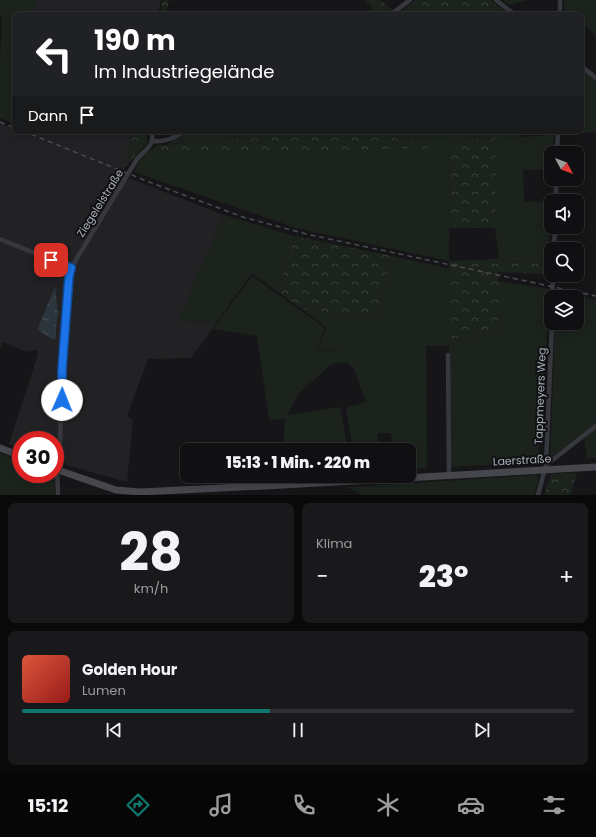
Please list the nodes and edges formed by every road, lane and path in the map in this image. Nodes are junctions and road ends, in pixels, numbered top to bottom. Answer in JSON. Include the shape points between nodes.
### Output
{"nodes":[{"id":1,"x":410,"y":0,"type":"edge"},
{"id":2,"x":496,"y":0,"type":"edge"},
{"id":3,"x":560,"y":0,"type":"edge"},
{"id":4,"x":394,"y":12,"type":"edge"},
{"id":5,"x":512,"y":12,"type":"edge"},
{"id":6,"x":560,"y":12,"type":"edge"},
{"id":7,"x":584,"y":68,"type":"edge"},
{"id":8,"x":596,"y":78,"type":"edge"},
{"id":9,"x":152,"y":134,"type":"edge"},
{"id":10,"x":180,"y":134,"type":"edge"},
{"id":11,"x":558,"y":134,"type":"edge"},
{"id":12,"x":153,"y":141,"type":"junction"},
{"id":13,"x":557,"y":146,"type":"edge"},
{"id":14,"x":0,"y":239,"type":"edge"},
{"id":15,"x":71,"y":268,"type":"junction"},
{"id":16,"x":552,"y":330,"type":"edge"},
{"id":17,"x":448,"y":355,"type":"dead end"},
{"id":18,"x":596,"y":426,"type":"edge"},
{"id":19,"x":60,"y":431,"type":"edge"},
{"id":20,"x":0,"y":448,"type":"edge"},
{"id":21,"x":12,"y":453,"type":"edge"},
{"id":22,"x":596,"y":466,"type":"edge"},
{"id":23,"x":546,"y":467,"type":"junction"},
{"id":24,"x":64,"y":473,"type":"edge"},
{"id":25,"x":449,"y":475,"type":"junction"},
{"id":26,"x":57,"y":483,"type":"edge"},
{"id":27,"x":58,"y":495,"type":"edge"},
{"id":28,"x":538,"y":495,"type":"edge"}],
"edges":[{"from":1,"to":4,"type":"street"},
{"from":2,"to":5,"type":"street"},
{"from":3,"to":6,"type":"street"},
{"from":7,"to":8,"type":"street"},
{"from":9,"to":12,"type":"street"},
{"from":10,"to":12,"type":"street","via":[[172,139]]},
{"from":11,"to":13,"type":"street"},
{"from":12,"to":15,"type":"street","name":"Ziegeleistraße","via":[[137,159]]},
{"from":14,"to":15,"type":"street"},
{"from":15,"to":19,"type":"street","name":"Ziegeleistraße","via":[[62,370]]},
{"from":16,"to":23,"type":"street","name":"Tappmeyers Weg"},
{"from":17,"to":25,"type":"street"},
{"from":18,"to":23,"type":"street"},
{"from":20,"to":21,"type":"main road"},
{"from":22,"to":23,"type":"main road","name":"Laerstraße"},
{"from":23,"to":25,"type":"main road","name":"Laerstraße"},
{"from":23,"to":28,"type":"street","name":"Tappmeyers Weg"},
{"from":24,"to":25,"type":"main road","name":"Laerstraße","via":[[116,490],[140,492]]},
{"from":26,"to":27,"type":"street","name":"Ziegeleistraße"}]}
